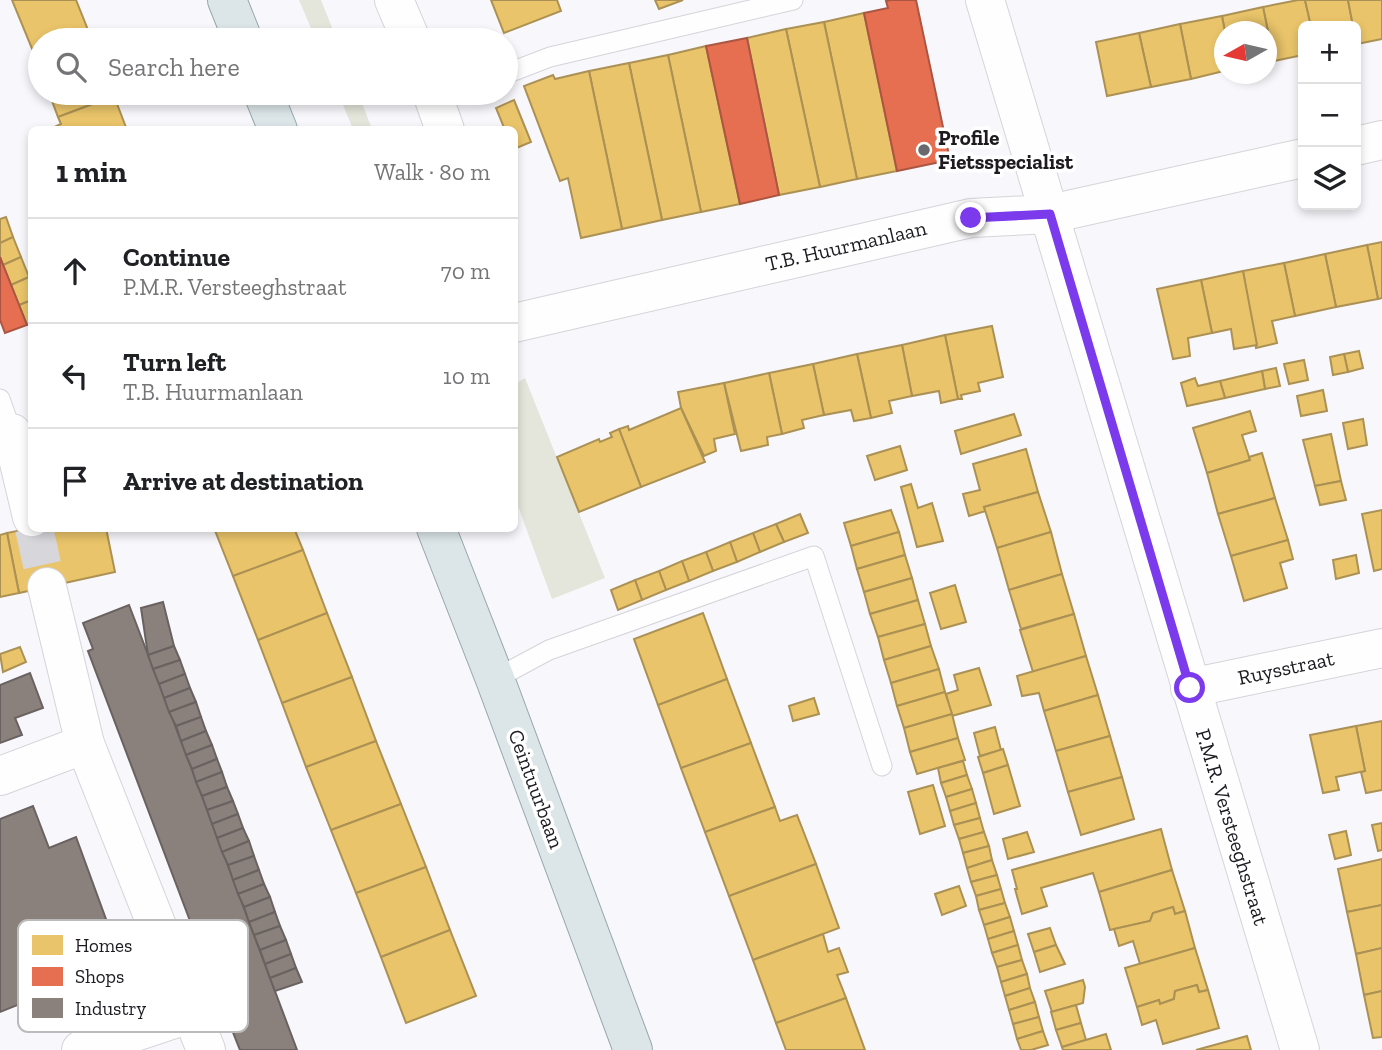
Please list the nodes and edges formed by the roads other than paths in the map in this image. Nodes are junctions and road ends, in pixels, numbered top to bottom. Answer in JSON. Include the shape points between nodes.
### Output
{"nodes":[{"id":1,"x":227,"y":0,"type":"edge"},
{"id":2,"x":394,"y":0,"type":"edge"},
{"id":3,"x":793,"y":0,"type":"edge"},
{"id":4,"x":985,"y":0,"type":"edge"},
{"id":5,"x":740,"y":6,"type":"edge"},
{"id":6,"x":238,"y":28,"type":"edge"},
{"id":7,"x":406,"y":28,"type":"edge"},
{"id":8,"x":518,"y":69,"type":"edge"},
{"id":9,"x":268,"y":105,"type":"edge"},
{"id":10,"x":276,"y":126,"type":"edge"},
{"id":11,"x":1382,"y":140,"type":"edge"},
{"id":12,"x":1361,"y":145,"type":"edge"},
{"id":13,"x":1298,"y":159,"type":"edge"},
{"id":14,"x":1050,"y":214,"type":"junction"},
{"id":15,"x":518,"y":322,"type":"edge"},
{"id":16,"x":11,"y":424,"type":"edge"},
{"id":17,"x":28,"y":499,"type":"edge"},
{"id":18,"x":438,"y":532,"type":"edge"},
{"id":19,"x":47,"y":587,"type":"tunnel mouth"},
{"id":20,"x":1382,"y":648,"type":"edge"},
{"id":21,"x":495,"y":679,"type":"junction"},
{"id":22,"x":1190,"y":688,"type":"junction"},
{"id":23,"x":85,"y":744,"type":"junction"},
{"id":24,"x":881,"y":766,"type":"dead end"},
{"id":25,"x":0,"y":776,"type":"edge"},
{"id":26,"x":155,"y":920,"type":"edge"},
{"id":27,"x":134,"y":1032,"type":"edge"},
{"id":28,"x":199,"y":1032,"type":"edge"},
{"id":29,"x":80,"y":1050,"type":"edge"},
{"id":30,"x":206,"y":1050,"type":"edge"},
{"id":31,"x":634,"y":1050,"type":"edge"},
{"id":32,"x":1300,"y":1050,"type":"edge"}],
"edges":[{"from":1,"to":6,"type":"main road"},
{"from":2,"to":7,"type":"street"},
{"from":3,"to":5,"type":"lane"},
{"from":4,"to":14,"type":"street","name":"P.M.R. Versteeghstraat"},
{"from":5,"to":8,"type":"lane"},
{"from":9,"to":10,"type":"main road"},
{"from":11,"to":12,"type":"street"},
{"from":13,"to":14,"type":"street","name":"T.B. Huurmanlaan"},
{"from":14,"to":15,"type":"street","name":"T.B. Huurmanlaan","via":[[971,218]]},
{"from":14,"to":22,"type":"street","name":"P.M.R. Versteeghstraat"},
{"from":16,"to":17,"type":"street"},
{"from":18,"to":21,"type":"main road","name":"Ceintuurbaan"},
{"from":19,"to":23,"type":"street"},
{"from":20,"to":22,"type":"street","name":"Ruysstraat"},
{"from":21,"to":24,"type":"lane","via":[[549,650],[814,556]]},
{"from":21,"to":31,"type":"main road","name":"Ceintuurbaan"},
{"from":22,"to":32,"type":"street","name":"P.M.R. Versteeghstraat"},
{"from":23,"to":25,"type":"street"},
{"from":23,"to":26,"type":"street"},
{"from":27,"to":29,"type":"street"},
{"from":28,"to":30,"type":"street"}]}
